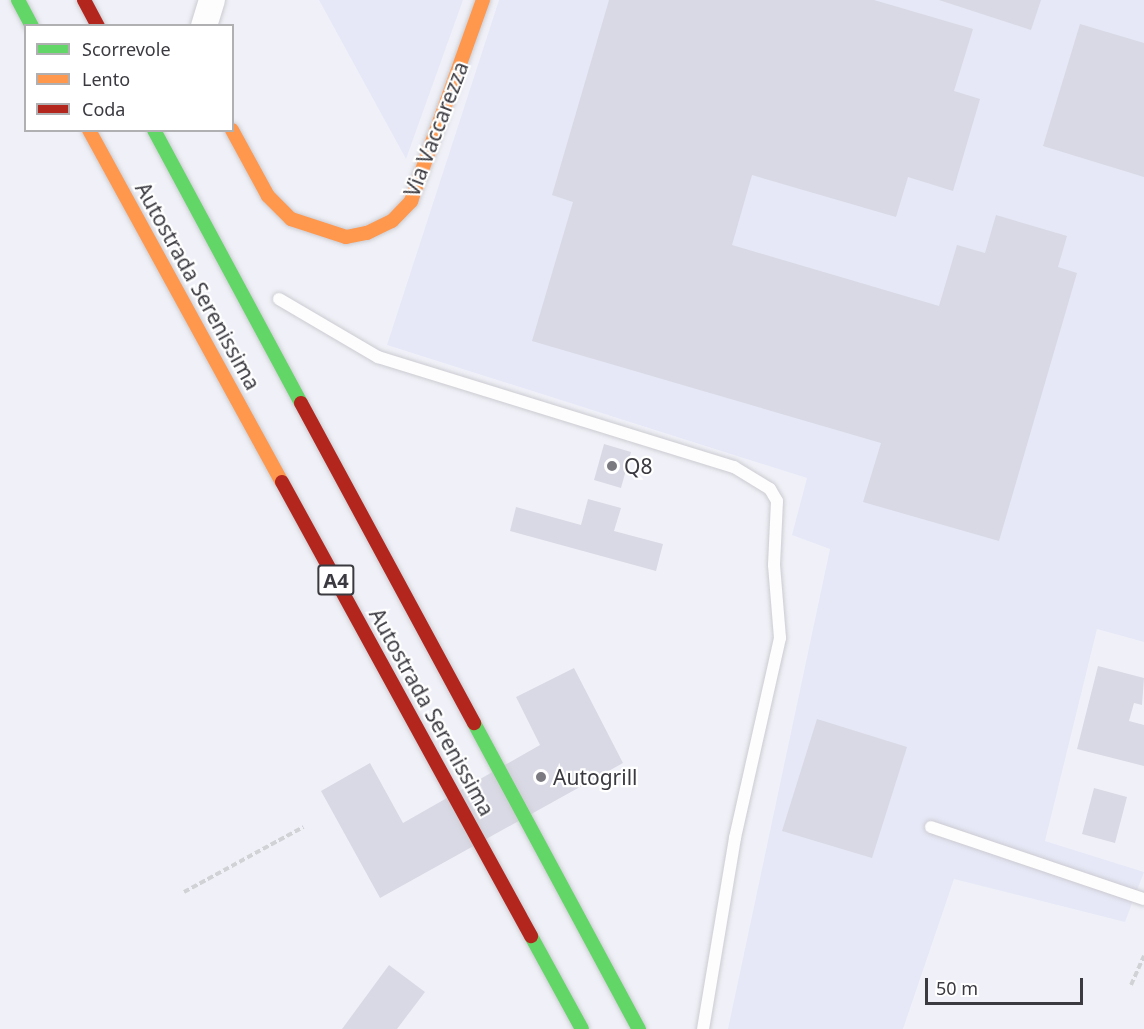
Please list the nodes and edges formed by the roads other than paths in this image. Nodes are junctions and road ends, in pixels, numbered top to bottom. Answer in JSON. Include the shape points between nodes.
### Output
{"nodes":[{"id":1,"x":18,"y":0,"type":"edge"},
{"id":2,"x":84,"y":0,"type":"edge"},
{"id":3,"x":212,"y":0,"type":"edge"},
{"id":4,"x":483,"y":0,"type":"edge"},
{"id":5,"x":31,"y":24,"type":"edge"},
{"id":6,"x":97,"y":24,"type":"edge"},
{"id":7,"x":205,"y":24,"type":"edge"},
{"id":8,"x":91,"y":132,"type":"edge"},
{"id":9,"x":155,"y":132,"type":"edge"},
{"id":10,"x":233,"y":132,"type":"edge"},
{"id":11,"x":279,"y":299,"type":"dead end"},
{"id":12,"x":931,"y":827,"type":"dead end"},
{"id":13,"x":1144,"y":899,"type":"edge"},
{"id":14,"x":582,"y":1029,"type":"edge"},
{"id":15,"x":639,"y":1029,"type":"edge"},
{"id":16,"x":703,"y":1029,"type":"edge"}],
"edges":[{"from":1,"to":5,"type":"main road"},
{"from":2,"to":6,"type":"main road"},
{"from":3,"to":7,"type":"street"},
{"from":4,"to":10,"type":"main road","name":"Via Vaccarezza","via":[[411,201],[392,221],[367,233],[346,237],[291,219],[268,196]]},
{"from":8,"to":14,"type":"main road","name":"Autostrada Serenissima","number":"A4"},
{"from":9,"to":15,"type":"main road","name":"Autostrada Serenissima","number":"A4"},
{"from":11,"to":16,"type":"lane","via":[[378,357],[734,467],[750,474],[773,495],[779,512],[774,565],[780,638],[735,838]]},
{"from":12,"to":13,"type":"lane"}]}
